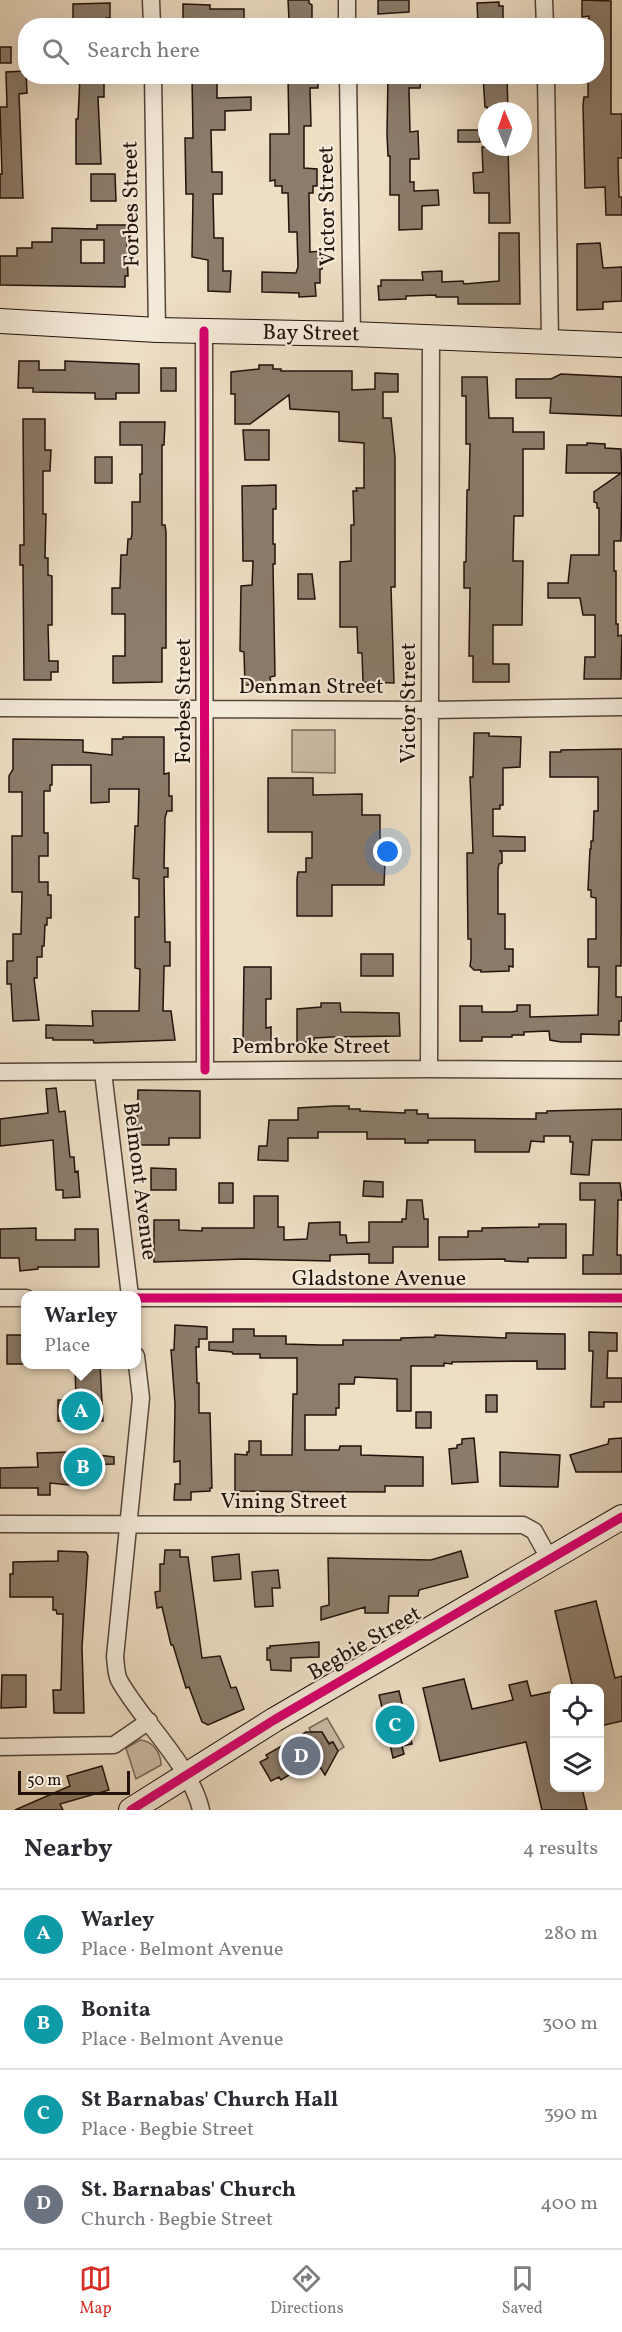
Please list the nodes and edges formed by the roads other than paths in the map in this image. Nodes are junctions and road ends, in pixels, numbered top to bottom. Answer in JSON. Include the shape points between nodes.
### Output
{"nodes":[{"id":1,"x":151,"y":0,"type":"edge"},
{"id":2,"x":347,"y":0,"type":"edge"},
{"id":3,"x":544,"y":0,"type":"edge"},
{"id":4,"x":152,"y":18,"type":"edge"},
{"id":5,"x":347,"y":18,"type":"edge"},
{"id":6,"x":545,"y":18,"type":"edge"},
{"id":7,"x":153,"y":84,"type":"edge"},
{"id":8,"x":348,"y":84,"type":"edge"},
{"id":9,"x":546,"y":84,"type":"edge"},
{"id":10,"x":0,"y":321,"type":"edge"},
{"id":11,"x":156,"y":330,"type":"junction"},
{"id":12,"x":204,"y":331,"type":"junction"},
{"id":13,"x":352,"y":334,"type":"junction"},
{"id":14,"x":431,"y":338,"type":"junction"},
{"id":15,"x":550,"y":342,"type":"junction"},
{"id":16,"x":622,"y":345,"type":"edge"},
{"id":17,"x":622,"y":707,"type":"edge"},
{"id":18,"x":0,"y":708,"type":"edge"},
{"id":19,"x":203,"y":709,"type":"junction"},
{"id":20,"x":431,"y":710,"type":"junction"},
{"id":21,"x":429,"y":1069,"type":"junction"},
{"id":22,"x":205,"y":1070,"type":"junction"},
{"id":23,"x":622,"y":1070,"type":"edge"},
{"id":24,"x":0,"y":1072,"type":"edge"},
{"id":25,"x":103,"y":1072,"type":"junction"},
{"id":26,"x":129,"y":1291,"type":"edge"},
{"id":27,"x":0,"y":1298,"type":"edge"},
{"id":28,"x":21,"y":1298,"type":"edge"},
{"id":29,"x":141,"y":1298,"type":"edge"},
{"id":30,"x":622,"y":1298,"type":"edge"},
{"id":31,"x":138,"y":1369,"type":"edge"},
{"id":32,"x":622,"y":1517,"type":"edge"},
{"id":33,"x":0,"y":1524,"type":"edge"},
{"id":34,"x":128,"y":1524,"type":"junction"},
{"id":35,"x":549,"y":1558,"type":"junction"},
{"id":36,"x":149,"y":1721,"type":"junction"},
{"id":37,"x":0,"y":1747,"type":"edge"},
{"id":38,"x":185,"y":1776,"type":"junction"},
{"id":39,"x":131,"y":1810,"type":"edge"},
{"id":40,"x":201,"y":1810,"type":"edge"}],
"edges":[{"from":1,"to":4,"type":"street"},
{"from":2,"to":5,"type":"street"},
{"from":3,"to":6,"type":"street"},
{"from":7,"to":11,"type":"street","name":"Forbes Street"},
{"from":8,"to":13,"type":"street","name":"Victor Street"},
{"from":9,"to":15,"type":"street"},
{"from":10,"to":11,"type":"main road","name":"Bay Street"},
{"from":11,"to":12,"type":"main road","name":"Bay Street"},
{"from":12,"to":13,"type":"main road","name":"Bay Street"},
{"from":12,"to":19,"type":"street","name":"Forbes Street"},
{"from":13,"to":14,"type":"main road","name":"Bay Street"},
{"from":14,"to":15,"type":"main road","name":"Bay Street"},
{"from":14,"to":20,"type":"street","name":"Victor Street"},
{"from":15,"to":16,"type":"main road","name":"Bay Street"},
{"from":17,"to":20,"type":"street","name":"Denman Street"},
{"from":18,"to":19,"type":"street","name":"Denman Street"},
{"from":19,"to":20,"type":"street","name":"Denman Street"},
{"from":19,"to":22,"type":"street","name":"Forbes Street"},
{"from":20,"to":21,"type":"street","name":"Victor Street"},
{"from":21,"to":22,"type":"street","name":"Pembroke Street"},
{"from":21,"to":23,"type":"street","name":"Pembroke Street"},
{"from":22,"to":25,"type":"street","name":"Pembroke Street"},
{"from":24,"to":25,"type":"street","name":"Pembroke Street"},
{"from":25,"to":26,"type":"street","name":"Belmont Avenue"},
{"from":27,"to":28,"type":"street"},
{"from":29,"to":30,"type":"street","name":"Gladstone Avenue"},
{"from":31,"to":34,"type":"street","via":[[141,1398]]},
{"from":32,"to":35,"type":"main road","name":"Begbie Street"},
{"from":33,"to":34,"type":"street","name":"Vining Street"},
{"from":34,"to":35,"type":"street","name":"Vining Street","via":[[523,1525],[534,1531]]},
{"from":34,"to":36,"type":"street","via":[[115,1657],[118,1678]]},
{"from":35,"to":38,"type":"main road","name":"Begbie Street"},
{"from":36,"to":37,"type":"street","via":[[114,1745]]},
{"from":36,"to":38,"type":"street"},
{"from":38,"to":39,"type":"main road","name":"Begbie Street"},
{"from":38,"to":40,"type":"street"}]}
